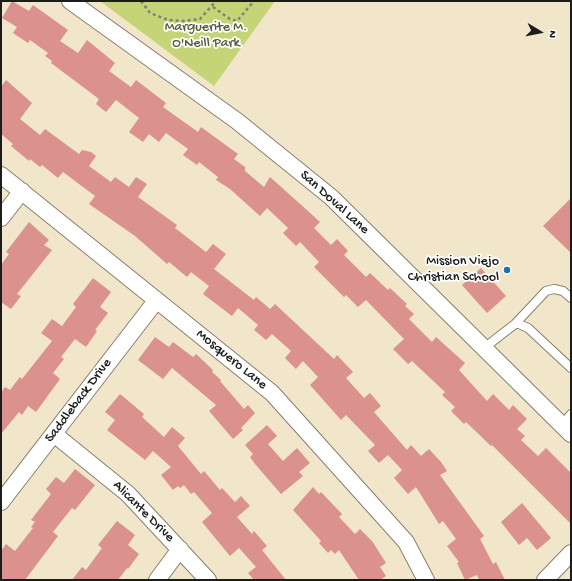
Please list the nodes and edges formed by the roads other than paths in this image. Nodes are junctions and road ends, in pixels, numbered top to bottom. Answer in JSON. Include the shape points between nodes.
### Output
{"nodes":[{"id":1,"x":70,"y":1,"type":"edge"},
{"id":2,"x":1,"y":175,"type":"edge"},
{"id":3,"x":22,"y":191,"type":"junction"},
{"id":4,"x":1,"y":218,"type":"edge"},
{"id":5,"x":571,"y":298,"type":"edge"},
{"id":6,"x":156,"y":300,"type":"junction"},
{"id":7,"x":515,"y":324,"type":"junction"},
{"id":8,"x":484,"y":348,"type":"junction"},
{"id":9,"x":571,"y":368,"type":"edge"},
{"id":10,"x":568,"y":425,"type":"edge"},
{"id":11,"x":54,"y":434,"type":"junction"},
{"id":12,"x":1,"y":502,"type":"edge"},
{"id":13,"x":180,"y":549,"type":"junction"},
{"id":14,"x":571,"y":553,"type":"edge"},
{"id":15,"x":157,"y":580,"type":"edge"},
{"id":16,"x":208,"y":580,"type":"edge"},
{"id":17,"x":426,"y":580,"type":"edge"},
{"id":18,"x":545,"y":580,"type":"edge"}],
"edges":[{"from":1,"to":8,"type":"street","name":"San Doval Lane","via":[[237,121],[331,197]]},
{"from":2,"to":3,"type":"street","name":"Mosquero Lane"},
{"from":3,"to":4,"type":"street"},
{"from":3,"to":6,"type":"street","name":"Mosquero Lane"},
{"from":5,"to":7,"type":"lane","via":[[563,291],[546,291]]},
{"from":6,"to":11,"type":"street","name":"Saddleback Drive"},
{"from":6,"to":17,"type":"street","name":"Mosquero Lane","via":[[272,393],[406,542]]},
{"from":7,"to":8,"type":"lane"},
{"from":7,"to":9,"type":"lane","via":[[528,328]]},
{"from":8,"to":10,"type":"street","name":"San Doval Lane"},
{"from":11,"to":12,"type":"street","name":"Saddleback Drive"},
{"from":11,"to":13,"type":"street","name":"Alicante Drive","via":[[128,494]]},
{"from":13,"to":15,"type":"street"},
{"from":13,"to":16,"type":"street","name":"Alicante Drive"},
{"from":14,"to":18,"type":"street"}]}
